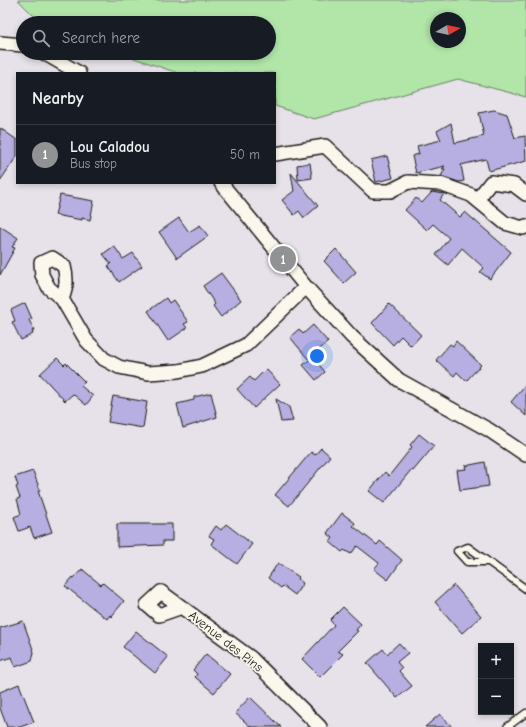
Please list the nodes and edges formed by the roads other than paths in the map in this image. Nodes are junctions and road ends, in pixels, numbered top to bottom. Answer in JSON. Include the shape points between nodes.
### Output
{"nodes":[{"id":1,"x":0,"y":43,"type":"edge"},
{"id":2,"x":16,"y":44,"type":"edge"},
{"id":3,"x":56,"y":60,"type":"edge"},
{"id":4,"x":77,"y":72,"type":"edge"},
{"id":5,"x":276,"y":154,"type":"edge"},
{"id":6,"x":222,"y":184,"type":"edge"},
{"id":7,"x":526,"y":194,"type":"edge"},
{"id":8,"x":477,"y":200,"type":"junction"},
{"id":9,"x":526,"y":226,"type":"edge"},
{"id":10,"x":306,"y":287,"type":"junction"},
{"id":11,"x":62,"y":299,"type":"dead end"},
{"id":12,"x":526,"y":455,"type":"edge"},
{"id":13,"x":488,"y":562,"type":"dead end"},
{"id":14,"x":526,"y":589,"type":"edge"},
{"id":15,"x":182,"y":607,"type":"dead end"},
{"id":16,"x":526,"y":713,"type":"edge"},
{"id":17,"x":320,"y":727,"type":"edge"},
{"id":18,"x":507,"y":727,"type":"edge"}],
"edges":[{"from":1,"to":2,"type":"street"},
{"from":3,"to":4,"type":"street"},
{"from":5,"to":8,"type":"street","via":[[325,146],[373,191],[390,190],[408,182],[440,184],[471,195]]},
{"from":6,"to":10,"type":"street"},
{"from":7,"to":8,"type":"street","via":[[514,185],[491,182]]},
{"from":8,"to":9,"type":"street","via":[[505,223],[523,228]]},
{"from":10,"to":11,"type":"street","via":[[246,345],[202,366],[148,374],[119,367],[104,359],[86,340]]},
{"from":10,"to":12,"type":"street","via":[[352,337],[399,380],[489,430]]},
{"from":13,"to":14,"type":"lane"},
{"from":15,"to":17,"type":"street","name":"Avenue des Pins","via":[[251,658]]},
{"from":16,"to":18,"type":"lane"}]}
